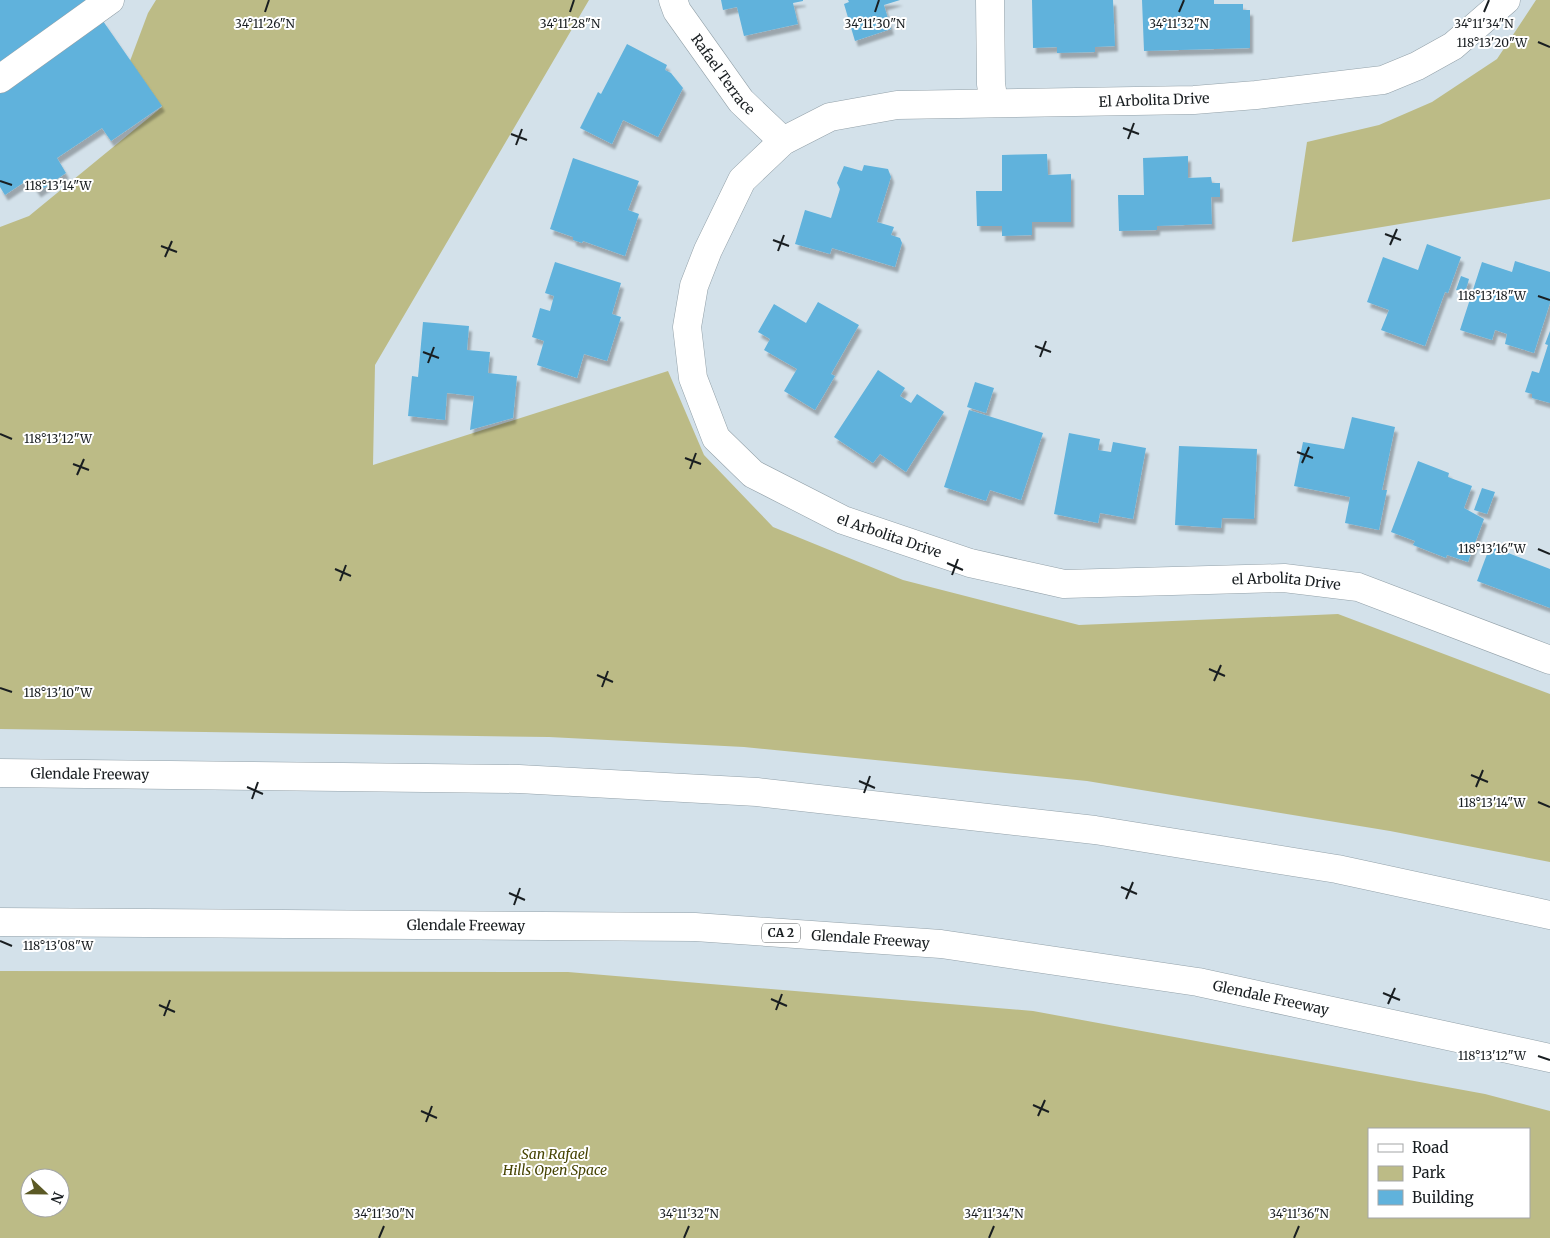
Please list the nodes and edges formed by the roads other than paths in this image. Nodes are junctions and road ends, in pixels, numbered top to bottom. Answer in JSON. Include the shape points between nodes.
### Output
{"nodes":[{"id":1,"x":110,"y":0,"type":"edge"},
{"id":2,"x":674,"y":0,"type":"edge"},
{"id":3,"x":990,"y":0,"type":"edge"},
{"id":4,"x":1506,"y":0,"type":"edge"},
{"id":5,"x":0,"y":79,"type":"edge"},
{"id":6,"x":994,"y":103,"type":"junction"},
{"id":7,"x":782,"y":140,"type":"junction"},
{"id":8,"x":1550,"y":660,"type":"edge"},
{"id":9,"x":0,"y":773,"type":"edge"},
{"id":10,"x":1550,"y":915,"type":"edge"},
{"id":11,"x":0,"y":922,"type":"edge"},
{"id":12,"x":1550,"y":1058,"type":"edge"}],
"edges":[{"from":1,"to":5,"type":"main road"},
{"from":2,"to":7,"type":"main road","name":"Rafael Terrace","via":[[677,11],[741,102]]},
{"from":3,"to":6,"type":"main road"},
{"from":4,"to":6,"type":"main road","name":"El Arbolita Drive","via":[[1452,46],[1383,80],[1256,96],[1194,100]]},
{"from":6,"to":7,"type":"main road","name":"El Arbolita Drive","via":[[897,105],[830,117]]},
{"from":7,"to":8,"type":"main road","name":"el Arbolita Drive","via":[[742,180],[694,286],[687,327],[693,378],[716,438],[753,474],[843,520],[970,563],[1064,584],[1284,578],[1358,587]]},
{"from":9,"to":10,"type":"main road","name":"Glendale Freeway","via":[[519,779],[758,792],[1124,835],[1337,868]]},
{"from":11,"to":12,"type":"main road","name":"Glendale Freeway","number":"CA 2","via":[[695,927],[941,944],[1198,982]]}]}
